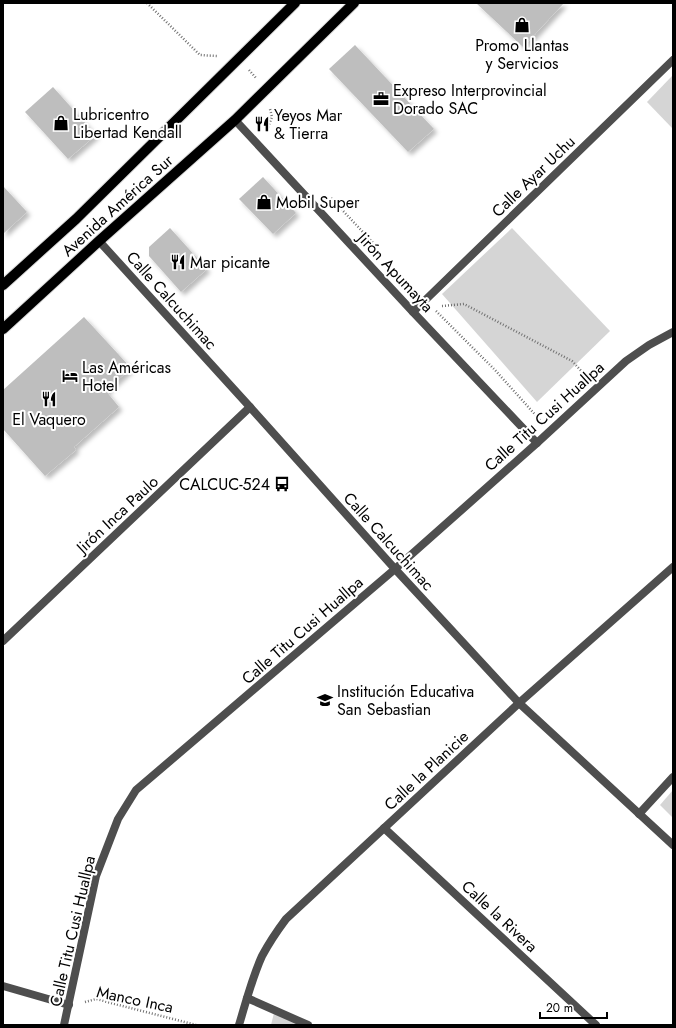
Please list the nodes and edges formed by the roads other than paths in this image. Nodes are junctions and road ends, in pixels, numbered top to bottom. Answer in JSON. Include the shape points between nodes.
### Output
{"nodes":[{"id":1,"x":295,"y":3,"type":"edge"},
{"id":2,"x":354,"y":3,"type":"edge"},
{"id":3,"x":673,"y":60,"type":"edge"},
{"id":4,"x":235,"y":120,"type":"junction"},
{"id":5,"x":98,"y":241,"type":"junction"},
{"id":6,"x":3,"y":285,"type":"edge"},
{"id":7,"x":413,"y":312,"type":"junction"},
{"id":8,"x":3,"y":329,"type":"edge"},
{"id":9,"x":673,"y":332,"type":"edge"},
{"id":10,"x":250,"y":407,"type":"junction"},
{"id":11,"x":536,"y":443,"type":"junction"},
{"id":12,"x":673,"y":566,"type":"edge"},
{"id":13,"x":395,"y":569,"type":"junction"},
{"id":14,"x":3,"y":641,"type":"edge"},
{"id":15,"x":519,"y":703,"type":"junction"},
{"id":16,"x":673,"y":777,"type":"edge"},
{"id":17,"x":639,"y":814,"type":"junction"},
{"id":18,"x":384,"y":828,"type":"junction"},
{"id":19,"x":673,"y":845,"type":"edge"},
{"id":20,"x":3,"y":986,"type":"edge"},
{"id":21,"x":247,"y":998,"type":"junction"},
{"id":22,"x":69,"y":1005,"type":"junction"},
{"id":23,"x":64,"y":1025,"type":"edge"},
{"id":24,"x":239,"y":1025,"type":"edge"},
{"id":25,"x":308,"y":1025,"type":"edge"},
{"id":26,"x":596,"y":1025,"type":"edge"}],
"edges":[{"from":1,"to":6,"type":"main road","name":"Avenida América Sur","via":[[76,219]]},
{"from":2,"to":4,"type":"main road","name":"Avenida América Sur"},
{"from":3,"to":7,"type":"street","name":"Calle Ayar Uchu"},
{"from":4,"to":5,"type":"main road","name":"Avenida América Sur"},
{"from":4,"to":7,"type":"street","name":"Jirón Apumayta"},
{"from":5,"to":8,"type":"main road","name":"Avenida América Sur"},
{"from":5,"to":10,"type":"street","name":"Calle Calcuchimac"},
{"from":7,"to":11,"type":"street","name":"Jirón Apumayta"},
{"from":9,"to":11,"type":"street","name":"Calle Titu Cusi Huallpa","via":[[626,361]]},
{"from":10,"to":13,"type":"street","name":"Calle Calcuchimac"},
{"from":10,"to":14,"type":"street","name":"Jirón Inca Paulo"},
{"from":11,"to":13,"type":"street","name":"Calle Titu Cusi Huallpa"},
{"from":12,"to":15,"type":"street","name":"Calle la Planicie"},
{"from":13,"to":15,"type":"street","name":"Calle Calcuchimac"},
{"from":13,"to":22,"type":"street","name":"Calle Titu Cusi Huallpa","via":[[136,790],[118,819],[96,876]]},
{"from":15,"to":17,"type":"street","name":"Calle Calcuchimac"},
{"from":15,"to":18,"type":"street","name":"Calle la Planicie"},
{"from":16,"to":17,"type":"street"},
{"from":17,"to":19,"type":"street","name":"Calle Calcuchimac"},
{"from":18,"to":21,"type":"street","name":"Calle la Planicie","via":[[286,919],[262,956]]},
{"from":18,"to":26,"type":"street","name":"Calle la Rivera"},
{"from":20,"to":22,"type":"street"},
{"from":21,"to":24,"type":"street","name":"Calle la Planicie"},
{"from":21,"to":25,"type":"street"},
{"from":22,"to":23,"type":"street","name":"Calle Titu Cusi Huallpa"}]}
